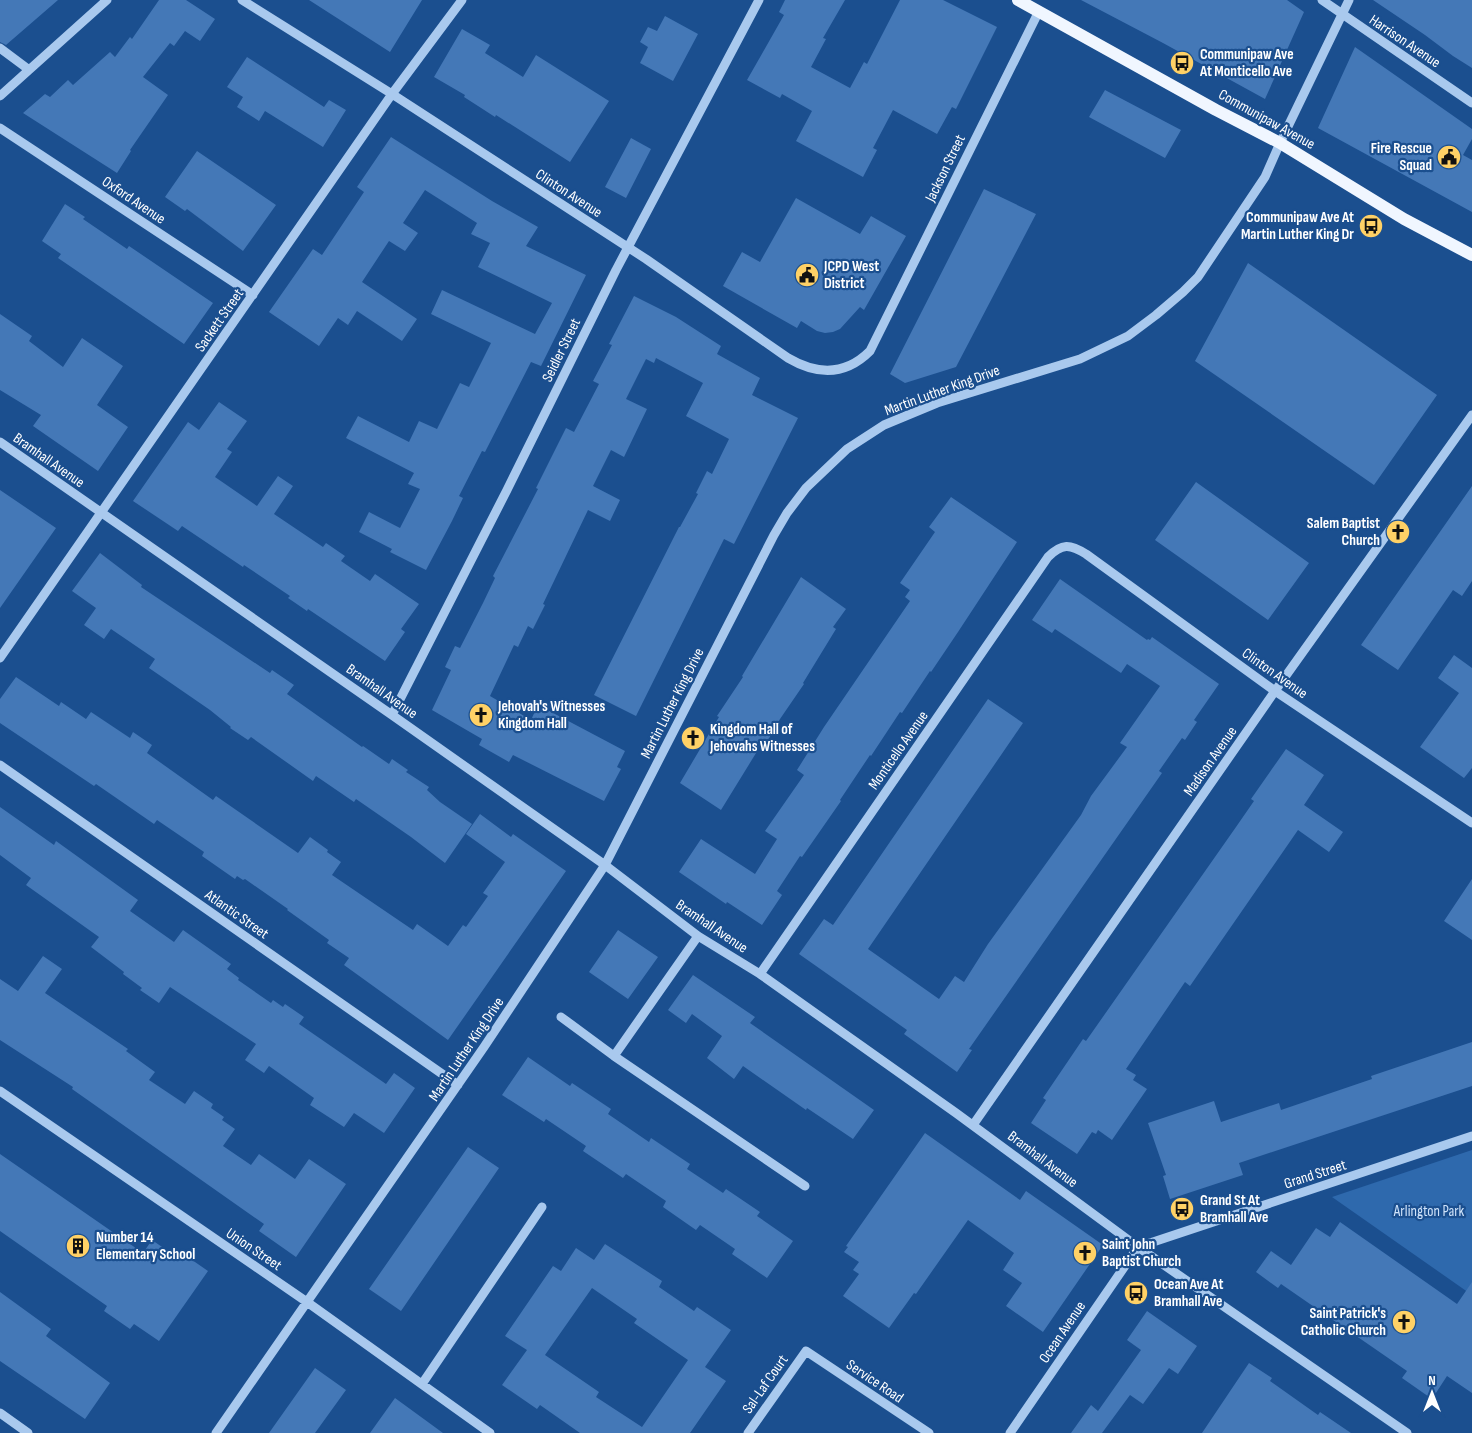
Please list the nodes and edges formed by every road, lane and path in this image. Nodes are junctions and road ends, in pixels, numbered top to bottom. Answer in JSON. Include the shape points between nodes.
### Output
{"nodes":[{"id":1,"x":107,"y":0,"type":"edge"},
{"id":2,"x":242,"y":0,"type":"edge"},
{"id":3,"x":462,"y":0,"type":"edge"},
{"id":4,"x":759,"y":0,"type":"edge"},
{"id":5,"x":1018,"y":0,"type":"edge"},
{"id":6,"x":1322,"y":0,"type":"edge"},
{"id":7,"x":1349,"y":0,"type":"edge"},
{"id":8,"x":1039,"y":11,"type":"junction"},
{"id":9,"x":1343,"y":15,"type":"junction"},
{"id":10,"x":0,"y":48,"type":"edge"},
{"id":11,"x":28,"y":69,"type":"junction"},
{"id":12,"x":392,"y":94,"type":"junction"},
{"id":13,"x":0,"y":96,"type":"edge"},
{"id":14,"x":1472,"y":103,"type":"edge"},
{"id":15,"x":0,"y":128,"type":"edge"},
{"id":16,"x":1280,"y":142,"type":"junction"},
{"id":17,"x":628,"y":248,"type":"junction"},
{"id":18,"x":1472,"y":255,"type":"edge"},
{"id":19,"x":253,"y":295,"type":"junction"},
{"id":20,"x":877,"y":338,"type":"joint"},
{"id":21,"x":1472,"y":415,"type":"edge"},
{"id":22,"x":0,"y":442,"type":"edge"},
{"id":23,"x":101,"y":513,"type":"junction"},
{"id":24,"x":1064,"y":547,"type":"joint"},
{"id":25,"x":0,"y":658,"type":"edge"},
{"id":26,"x":1275,"y":691,"type":"junction"},
{"id":27,"x":392,"y":715,"type":"junction"},
{"id":28,"x":0,"y":765,"type":"edge"},
{"id":29,"x":1472,"y":823,"type":"edge"},
{"id":30,"x":604,"y":866,"type":"junction"},
{"id":31,"x":698,"y":936,"type":"junction"},
{"id":32,"x":760,"y":974,"type":"junction"},
{"id":33,"x":561,"y":1017,"type":"dead end"},
{"id":34,"x":614,"y":1056,"type":"junction"},
{"id":35,"x":458,"y":1085,"type":"junction"},
{"id":36,"x":0,"y":1091,"type":"edge"},
{"id":37,"x":973,"y":1125,"type":"junction"},
{"id":38,"x":1472,"y":1136,"type":"edge"},
{"id":39,"x":805,"y":1186,"type":"dead end"},
{"id":40,"x":542,"y":1207,"type":"dead end"},
{"id":41,"x":1138,"y":1246,"type":"junction"},
{"id":42,"x":307,"y":1302,"type":"junction"},
{"id":43,"x":806,"y":1351,"type":"joint"},
{"id":44,"x":422,"y":1384,"type":"junction"},
{"id":45,"x":0,"y":1413,"type":"edge"},
{"id":46,"x":28,"y":1433,"type":"edge"},
{"id":47,"x":216,"y":1433,"type":"edge"},
{"id":48,"x":490,"y":1433,"type":"edge"},
{"id":49,"x":748,"y":1433,"type":"edge"},
{"id":50,"x":929,"y":1433,"type":"edge"},
{"id":51,"x":1010,"y":1433,"type":"edge"},
{"id":52,"x":1408,"y":1433,"type":"edge"}],
"edges":[{"from":1,"to":11,"type":"street"},
{"from":2,"to":12,"type":"street","name":"Clinton Avenue"},
{"from":3,"to":12,"type":"street","name":"Sackett Street"},
{"from":4,"to":17,"type":"street","name":"Seidler Street"},
{"from":5,"to":8,"type":"main road","name":"Communipaw Avenue"},
{"from":6,"to":9,"type":"street","name":"Harrison Avenue"},
{"from":7,"to":9,"type":"street"},
{"from":8,"to":16,"type":"main road","name":"Communipaw Avenue"},
{"from":8,"to":20,"type":"street","name":"Jackson Street"},
{"from":9,"to":14,"type":"street","name":"Harrison Avenue"},
{"from":9,"to":16,"type":"street"},
{"from":10,"to":11,"type":"street"},
{"from":11,"to":13,"type":"street"},
{"from":12,"to":17,"type":"street","name":"Clinton Avenue"},
{"from":12,"to":19,"type":"street","name":"Sackett Street"},
{"from":15,"to":19,"type":"street","name":"Oxford Avenue"},
{"from":16,"to":18,"type":"main road","name":"Communipaw Avenue","via":[[1404,219]]},
{"from":16,"to":30,"type":"street","name":"Martin Luther King Drive","via":[[1265,177],[1198,277],[1128,336],[1080,359],[937,403],[884,425],[847,449],[806,488],[774,535]]},
{"from":17,"to":20,"type":"street","name":"Clinton Avenue","via":[[800,365],[819,370],[850,366],[865,355]]},
{"from":17,"to":27,"type":"street","name":"Seidler Street"},
{"from":19,"to":23,"type":"street","name":"Sackett Street"},
{"from":21,"to":26,"type":"street","name":"Madison Avenue"},
{"from":22,"to":23,"type":"street","name":"Bramhall Avenue"},
{"from":23,"to":25,"type":"street","name":"Sackett Street"},
{"from":23,"to":27,"type":"street","name":"Bramhall Avenue"},
{"from":24,"to":26,"type":"street","name":"Clinton Avenue","via":[[1074,546],[1086,554]]},
{"from":24,"to":32,"type":"street","name":"Monticello Avenue","via":[[1056,549],[1048,557]]},
{"from":26,"to":29,"type":"street","name":"Clinton Avenue"},
{"from":26,"to":37,"type":"street","name":"Madison Avenue"},
{"from":27,"to":30,"type":"street","name":"Bramhall Avenue"},
{"from":28,"to":35,"type":"street","name":"Atlantic Street"},
{"from":30,"to":31,"type":"street","name":"Bramhall Avenue"},
{"from":30,"to":35,"type":"street","name":"Martin Luther King Drive"},
{"from":31,"to":32,"type":"street","name":"Bramhall Avenue"},
{"from":31,"to":34,"type":"street"},
{"from":32,"to":37,"type":"street","name":"Bramhall Avenue"},
{"from":33,"to":34,"type":"street"},
{"from":34,"to":39,"type":"street"},
{"from":35,"to":42,"type":"street","name":"Martin Luther King Drive"},
{"from":36,"to":42,"type":"street","name":"Union Street"},
{"from":37,"to":41,"type":"street","name":"Bramhall Avenue"},
{"from":38,"to":41,"type":"street","name":"Grand Street"},
{"from":40,"to":44,"type":"street"},
{"from":41,"to":51,"type":"street","name":"Ocean Avenue"},
{"from":41,"to":52,"type":"street","name":"Bramhall Avenue"},
{"from":42,"to":44,"type":"street","name":"Union Street"},
{"from":42,"to":47,"type":"street","name":"Martin Luther King Drive"},
{"from":43,"to":49,"type":"street","name":"Sal-Laf Court"},
{"from":43,"to":50,"type":"street","name":"Service Road"},
{"from":44,"to":48,"type":"street","name":"Union Street"},
{"from":45,"to":46,"type":"street"}]}
